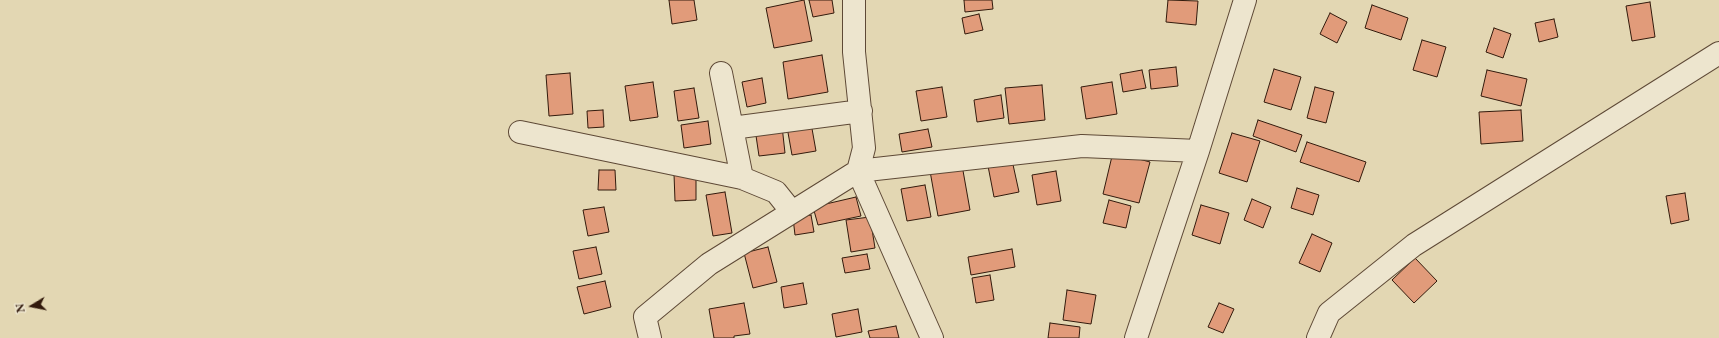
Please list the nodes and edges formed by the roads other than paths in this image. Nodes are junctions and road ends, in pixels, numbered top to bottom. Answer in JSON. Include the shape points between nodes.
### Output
{"nodes":[{"id":1,"x":854,"y":0,"type":"edge"},
{"id":2,"x":1245,"y":0,"type":"edge"},
{"id":3,"x":1719,"y":53,"type":"edge"},
{"id":4,"x":721,"y":73,"type":"dead end"},
{"id":5,"x":861,"y":111,"type":"junction"},
{"id":6,"x":732,"y":128,"type":"junction"},
{"id":7,"x":520,"y":132,"type":"dead end"},
{"id":8,"x":1198,"y":151,"type":"junction"},
{"id":9,"x":858,"y":171,"type":"junction"},
{"id":10,"x":742,"y":178,"type":"junction"},
{"id":11,"x":792,"y":212,"type":"junction"},
{"id":12,"x":650,"y":338,"type":"edge"},
{"id":13,"x":932,"y":338,"type":"edge"},
{"id":14,"x":1136,"y":338,"type":"edge"},
{"id":15,"x":1318,"y":338,"type":"edge"}],
"edges":[{"from":1,"to":5,"type":"street","via":[[854,52]]},
{"from":2,"to":8,"type":"street"},
{"from":3,"to":15,"type":"street","via":[[1414,244],[1329,313]]},
{"from":4,"to":6,"type":"street"},
{"from":5,"to":6,"type":"street"},
{"from":5,"to":9,"type":"street","via":[[864,148]]},
{"from":6,"to":10,"type":"street"},
{"from":7,"to":10,"type":"street"},
{"from":8,"to":9,"type":"street","via":[[1082,146]]},
{"from":8,"to":14,"type":"street"},
{"from":9,"to":11,"type":"street"},
{"from":9,"to":13,"type":"street"},
{"from":10,"to":11,"type":"street","via":[[776,192]]},
{"from":11,"to":12,"type":"street","via":[[709,264],[645,317]]}]}
